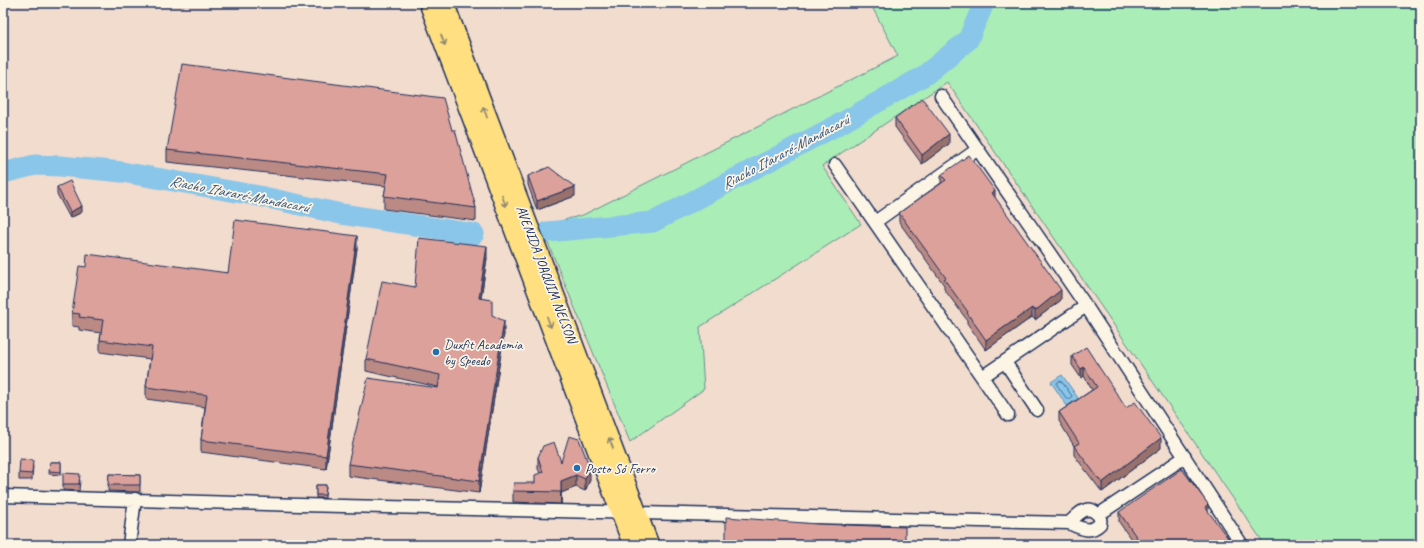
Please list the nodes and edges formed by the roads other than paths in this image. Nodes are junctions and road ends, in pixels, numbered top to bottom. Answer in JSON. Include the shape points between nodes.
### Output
{"nodes":[{"id":1,"x":430,"y":3,"type":"edge"},
{"id":2,"x":444,"y":3,"type":"edge"},
{"id":3,"x":942,"y":96,"type":"dead end"},
{"id":4,"x":489,"y":143,"type":"junction"},
{"id":5,"x":978,"y":149,"type":"junction"},
{"id":6,"x":835,"y":165,"type":"dead end"},
{"id":7,"x":875,"y":222,"type":"junction"},
{"id":8,"x":1086,"y":306,"type":"junction"},
{"id":9,"x":1004,"y":362,"type":"junction"},
{"id":10,"x":982,"y":377,"type":"junction"},
{"id":11,"x":1038,"y":410,"type":"dead end"},
{"id":12,"x":1008,"y":415,"type":"dead end"},
{"id":13,"x":1185,"y":457,"type":"junction"},
{"id":14,"x":3,"y":496,"type":"edge"},
{"id":15,"x":135,"y":499,"type":"junction"},
{"id":16,"x":628,"y":512,"type":"junction"},
{"id":17,"x":1098,"y":515,"type":"junction"},
{"id":18,"x":1069,"y":523,"type":"junction"},
{"id":19,"x":130,"y":545,"type":"edge"},
{"id":20,"x":633,"y":545,"type":"edge"},
{"id":21,"x":650,"y":545,"type":"edge"},
{"id":22,"x":1242,"y":545,"type":"edge"}],
"edges":[{"from":1,"to":4,"type":"main road","name":"AVENIDA JOAQUIM NELSON","one_way":true},
{"from":4,"to":2,"type":"main road","name":"AVENIDA JOAQUIM NELSON","one_way":true},
{"from":3,"to":5,"type":"street"},
{"from":4,"to":16,"type":"main road","name":"AVENIDA JOAQUIM NELSON"},
{"from":5,"to":7,"type":"street"},
{"from":5,"to":8,"type":"street"},
{"from":6,"to":7,"type":"street"},
{"from":7,"to":10,"type":"street"},
{"from":8,"to":9,"type":"street"},
{"from":8,"to":13,"type":"street"},
{"from":9,"to":10,"type":"street"},
{"from":9,"to":11,"type":"street"},
{"from":10,"to":12,"type":"street"},
{"from":13,"to":17,"type":"street"},
{"from":13,"to":22,"type":"street"},
{"from":14,"to":15,"type":"street"},
{"from":15,"to":16,"type":"street"},
{"from":15,"to":19,"type":"street"},
{"from":16,"to":18,"type":"street"},
{"from":16,"to":20,"type":"main road","name":"AVENIDA JOAQUIM NELSON"},
{"from":16,"to":21,"type":"main road","name":"AVENIDA JOAQUIM NELSON"},
{"from":17,"to":18,"type":"street","via":[[1094,510],[1084,510]]},
{"from":17,"to":18,"type":"street","via":[[1100,524],[1091,530]]}]}
